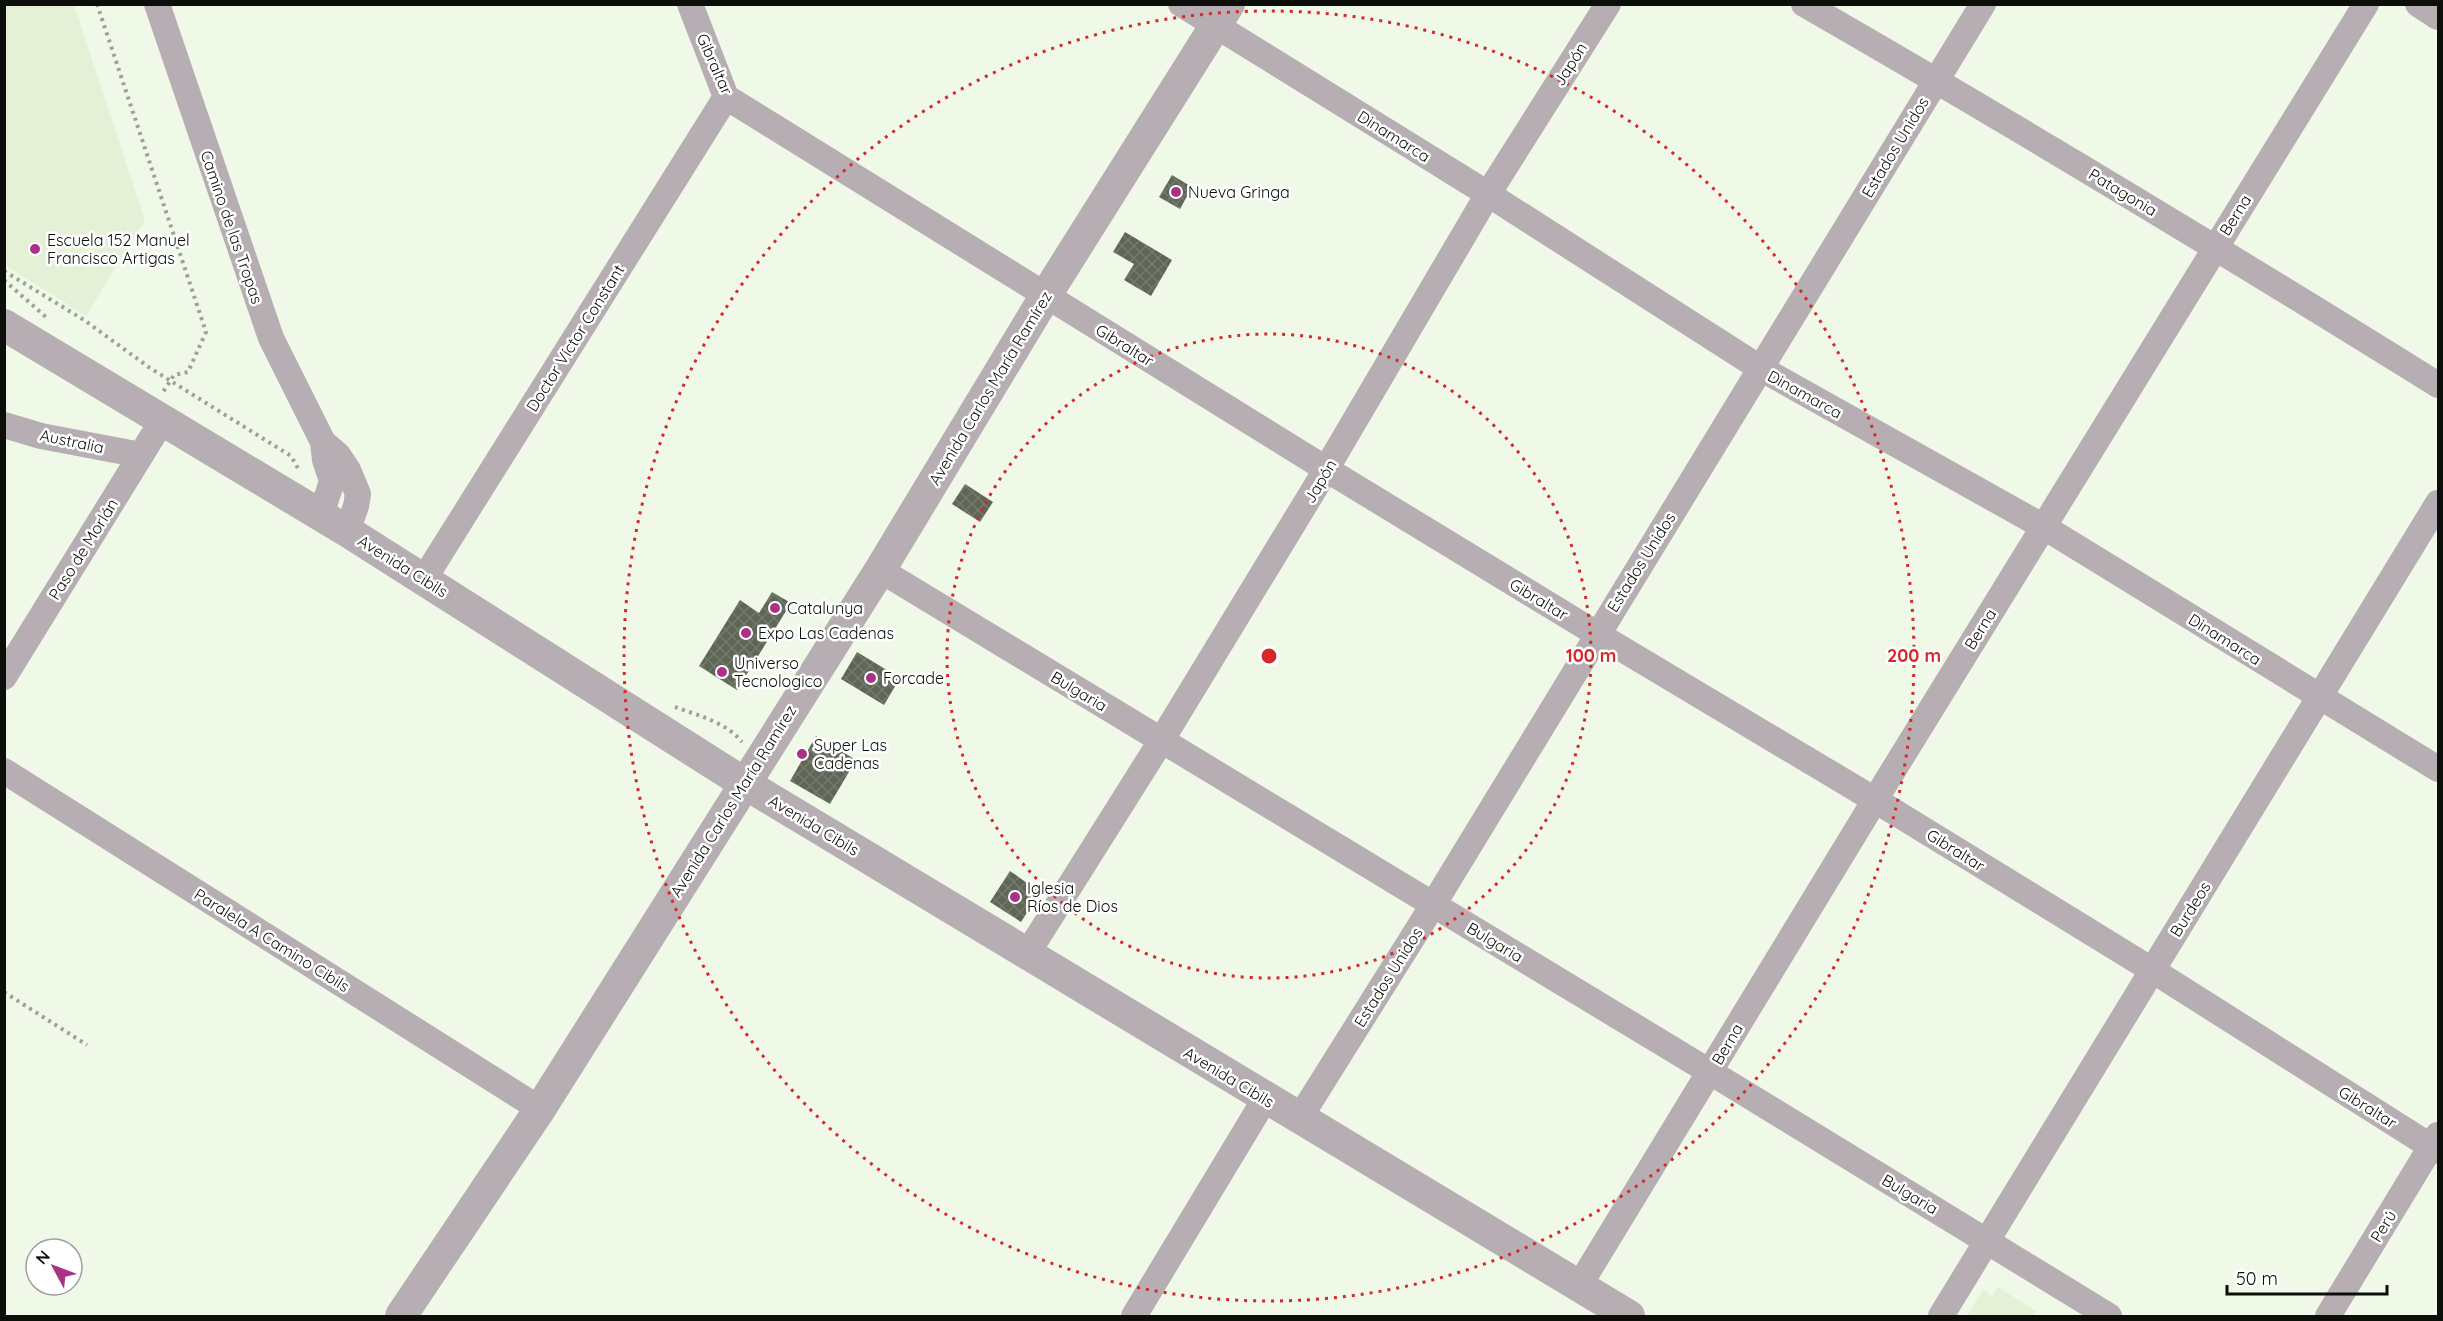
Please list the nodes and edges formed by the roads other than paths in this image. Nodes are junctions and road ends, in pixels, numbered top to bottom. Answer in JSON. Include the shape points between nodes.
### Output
{"nodes":[{"id":1,"x":157,"y":4,"type":"edge"},
{"id":2,"x":690,"y":4,"type":"edge"},
{"id":3,"x":1181,"y":4,"type":"edge"},
{"id":4,"x":1608,"y":4,"type":"edge"},
{"id":5,"x":1804,"y":4,"type":"edge"},
{"id":6,"x":1983,"y":4,"type":"edge"},
{"id":7,"x":2366,"y":4,"type":"edge"},
{"id":8,"x":2418,"y":4,"type":"edge"},
{"id":9,"x":1222,"y":15,"type":"edge"},
{"id":10,"x":2439,"y":17,"type":"edge"},
{"id":11,"x":1936,"y":80,"type":"junction"},
{"id":12,"x":726,"y":97,"type":"junction"},
{"id":13,"x":1488,"y":194,"type":"junction"},
{"id":14,"x":2215,"y":247,"type":"junction"},
{"id":15,"x":1046,"y":295,"type":"junction"},
{"id":16,"x":4,"y":325,"type":"edge"},
{"id":17,"x":1760,"y":368,"type":"junction"},
{"id":18,"x":2439,"y":385,"type":"edge"},
{"id":19,"x":156,"y":417,"type":"junction"},
{"id":20,"x":4,"y":425,"type":"edge"},
{"id":21,"x":323,"y":442,"type":"junction"},
{"id":22,"x":141,"y":455,"type":"junction"},
{"id":23,"x":1326,"y":469,"type":"junction"},
{"id":24,"x":2439,"y":502,"type":"edge"},
{"id":25,"x":321,"y":515,"type":"junction"},
{"id":26,"x":2044,"y":527,"type":"junction"},
{"id":27,"x":347,"y":531,"type":"junction"},
{"id":28,"x":880,"y":570,"type":"junction"},
{"id":29,"x":424,"y":579,"type":"junction"},
{"id":30,"x":1596,"y":634,"type":"junction"},
{"id":31,"x":4,"y":676,"type":"edge"},
{"id":32,"x":2321,"y":698,"type":"junction"},
{"id":33,"x":1161,"y":741,"type":"junction"},
{"id":34,"x":2439,"y":769,"type":"edge"},
{"id":35,"x":4,"y":771,"type":"edge"},
{"id":36,"x":744,"y":783,"type":"junction"},
{"id":37,"x":1875,"y":800,"type":"junction"},
{"id":38,"x":1433,"y":905,"type":"junction"},
{"id":39,"x":1027,"y":954,"type":"junction"},
{"id":40,"x":2152,"y":970,"type":"junction"},
{"id":41,"x":1710,"y":1072,"type":"junction"},
{"id":42,"x":1265,"y":1099,"type":"junction"},
{"id":43,"x":540,"y":1109,"type":"junction"},
{"id":44,"x":1299,"y":1119,"type":"junction"},
{"id":45,"x":2436,"y":1144,"type":"edge"},
{"id":46,"x":1988,"y":1241,"type":"junction"},
{"id":47,"x":1579,"y":1286,"type":"junction"},
{"id":48,"x":401,"y":1317,"type":"edge"},
{"id":49,"x":1134,"y":1317,"type":"edge"},
{"id":50,"x":1629,"y":1317,"type":"edge"},
{"id":51,"x":1941,"y":1317,"type":"edge"},
{"id":52,"x":2109,"y":1317,"type":"edge"},
{"id":53,"x":2328,"y":1317,"type":"edge"}],
"edges":[{"from":1,"to":21,"type":"street","name":"Camino de las Tropas","via":[[271,339]]},
{"from":2,"to":12,"type":"street","name":"Gibraltar"},
{"from":3,"to":9,"type":"street","name":"Dinamarca"},
{"from":4,"to":13,"type":"street","name":"Japón"},
{"from":5,"to":11,"type":"street","name":"Patagonia"},
{"from":6,"to":11,"type":"street","name":"Estados Unidos"},
{"from":7,"to":14,"type":"street","name":"Berna"},
{"from":8,"to":10,"type":"street"},
{"from":9,"to":13,"type":"street","name":"Dinamarca"},
{"from":9,"to":15,"type":"street","name":"Avenida Carlos María Ramírez"},
{"from":11,"to":14,"type":"street","name":"Patagonia"},
{"from":11,"to":17,"type":"street","name":"Estados Unidos"},
{"from":12,"to":15,"type":"street","name":"Gibraltar"},
{"from":12,"to":29,"type":"street","name":"Doctor Víctor Constant"},
{"from":13,"to":17,"type":"street","name":"Dinamarca"},
{"from":13,"to":23,"type":"street","name":"Japón"},
{"from":14,"to":18,"type":"street","name":"Patagonia"},
{"from":14,"to":26,"type":"street","name":"Berna"},
{"from":15,"to":23,"type":"street","name":"Gibraltar"},
{"from":15,"to":28,"type":"street","name":"Avenida Carlos María Ramírez"},
{"from":16,"to":19,"type":"street","name":"Avenida Cibils"},
{"from":17,"to":26,"type":"street","name":"Dinamarca"},
{"from":17,"to":30,"type":"street","name":"Estados Unidos"},
{"from":19,"to":22,"type":"street","name":"Paso de Morlán"},
{"from":19,"to":25,"type":"street","name":"Avenida Cibils"},
{"from":20,"to":22,"type":"street","name":"Australia"},
{"from":21,"to":25,"type":"street","name":"Camino de las Tropas","via":[[332,481]]},
{"from":21,"to":27,"type":"street","name":"Camino de las Tropas","via":[[343,462],[358,494]]},
{"from":22,"to":31,"type":"street","name":"Paso de Morlán"},
{"from":23,"to":30,"type":"street","name":"Gibraltar"},
{"from":23,"to":33,"type":"street","name":"Japón"},
{"from":24,"to":32,"type":"street","name":"Burdeos"},
{"from":25,"to":27,"type":"street","name":"Avenida Cibils"},
{"from":26,"to":32,"type":"street","name":"Dinamarca"},
{"from":26,"to":37,"type":"street","name":"Berna"},
{"from":27,"to":29,"type":"street","name":"Avenida Cibils"},
{"from":28,"to":33,"type":"street","name":"Bulgaria"},
{"from":28,"to":36,"type":"street","name":"Avenida Carlos María Ramírez"},
{"from":29,"to":36,"type":"street","name":"Avenida Cibils"},
{"from":30,"to":37,"type":"street","name":"Gibraltar"},
{"from":30,"to":38,"type":"street","name":"Estados Unidos"},
{"from":32,"to":34,"type":"street","name":"Dinamarca"},
{"from":32,"to":40,"type":"street","name":"Burdeos"},
{"from":33,"to":38,"type":"street","name":"Bulgaria"},
{"from":33,"to":39,"type":"street","name":"Japón"},
{"from":35,"to":43,"type":"street","name":"Paralela A Camino Cibils"},
{"from":36,"to":39,"type":"street","name":"Avenida Cibils"},
{"from":36,"to":43,"type":"street","name":"Avenida Carlos María Ramírez"},
{"from":37,"to":40,"type":"street","name":"Gibraltar"},
{"from":37,"to":41,"type":"street","name":"Berna"},
{"from":38,"to":41,"type":"street","name":"Bulgaria"},
{"from":38,"to":44,"type":"street","name":"Estados Unidos"},
{"from":39,"to":42,"type":"street","name":"Avenida Cibils"},
{"from":40,"to":45,"type":"street","name":"Gibraltar"},
{"from":40,"to":46,"type":"street","name":"Burdeos"},
{"from":41,"to":46,"type":"street","name":"Bulgaria"},
{"from":41,"to":47,"type":"street","name":"Berna"},
{"from":42,"to":44,"type":"street","name":"Avenida Cibils"},
{"from":42,"to":49,"type":"street"},
{"from":43,"to":48,"type":"street","name":"Avenida Carlos María Ramírez"},
{"from":44,"to":47,"type":"street","name":"Avenida Cibils"},
{"from":45,"to":53,"type":"street","name":"Perú"},
{"from":46,"to":51,"type":"street","name":"Burdeos"},
{"from":46,"to":52,"type":"street","name":"Bulgaria"},
{"from":47,"to":50,"type":"street","name":"Avenida Cibils"}]}
